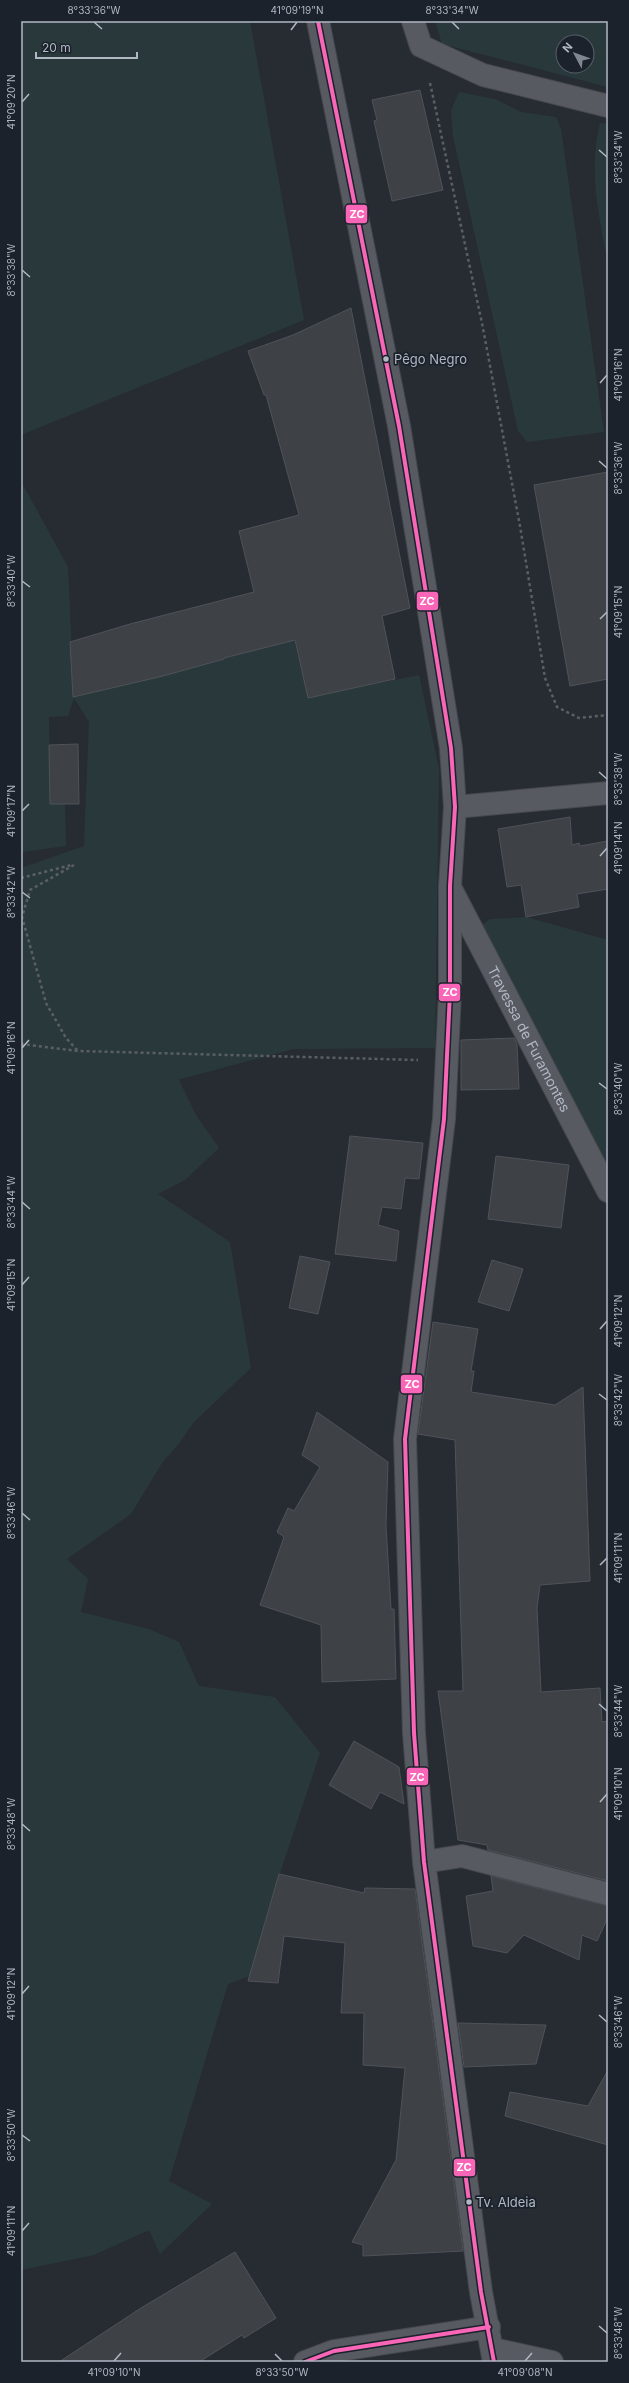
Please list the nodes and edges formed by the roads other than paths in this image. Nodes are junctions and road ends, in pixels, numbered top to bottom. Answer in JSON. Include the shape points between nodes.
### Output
{"nodes":[{"id":1,"x":318,"y":21,"type":"edge"},
{"id":2,"x":413,"y":21,"type":"edge"},
{"id":3,"x":608,"y":106,"type":"edge"},
{"id":4,"x":608,"y":793,"type":"edge"},
{"id":5,"x":455,"y":807,"type":"junction"},
{"id":6,"x":450,"y":886,"type":"junction"},
{"id":7,"x":608,"y":1191,"type":"edge"},
{"id":8,"x":424,"y":1862,"type":"junction"},
{"id":9,"x":608,"y":1894,"type":"edge"},
{"id":10,"x":489,"y":2327,"type":"junction"},
{"id":11,"x":494,"y":2356,"type":"edge"},
{"id":12,"x":305,"y":2362,"type":"edge"},
{"id":13,"x":552,"y":2362,"type":"edge"}],
"edges":[{"from":1,"to":5,"type":"street","via":[[399,426],[451,748]]},
{"from":2,"to":3,"type":"street","via":[[421,46],[483,75]]},
{"from":4,"to":5,"type":"street"},
{"from":5,"to":6,"type":"street"},
{"from":6,"to":7,"type":"street","name":"Travessa de Furamontes"},
{"from":6,"to":8,"type":"street","via":[[444,1119],[405,1439],[414,1733]]},
{"from":8,"to":9,"type":"street","via":[[462,1856]]},
{"from":8,"to":10,"type":"street","via":[[481,2292]]},
{"from":10,"to":11,"type":"street"},
{"from":10,"to":12,"type":"street","via":[[334,2351]]},
{"from":11,"to":13,"type":"street"}]}
